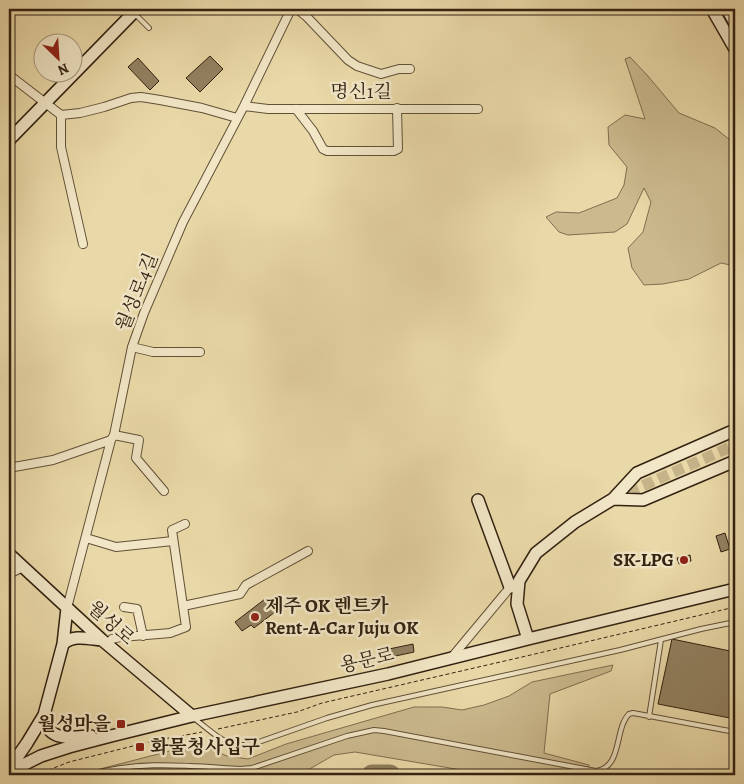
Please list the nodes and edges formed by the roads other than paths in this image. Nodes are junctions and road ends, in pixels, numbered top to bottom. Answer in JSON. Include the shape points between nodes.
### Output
{"nodes":[{"id":1,"x":291,"y":9,"type":"edge"},
{"id":2,"x":297,"y":9,"type":"edge"},
{"id":3,"x":712,"y":9,"type":"edge"},
{"id":4,"x":727,"y":9,"type":"edge"},
{"id":5,"x":136,"y":11,"type":"edge"},
{"id":6,"x":735,"y":24,"type":"edge"},
{"id":7,"x":149,"y":28,"type":"dead end"},
{"id":8,"x":735,"y":49,"type":"edge"},
{"id":9,"x":410,"y":69,"type":"dead end"},
{"id":10,"x":9,"y":75,"type":"edge"},
{"id":11,"x":44,"y":103,"type":"junction"},
{"id":12,"x":244,"y":106,"type":"junction"},
{"id":13,"x":397,"y":108,"type":"junction"},
{"id":14,"x":296,"y":109,"type":"junction"},
{"id":15,"x":478,"y":109,"type":"dead end"},
{"id":16,"x":61,"y":115,"type":"junction"},
{"id":17,"x":237,"y":118,"type":"junction"},
{"id":18,"x":9,"y":140,"type":"edge"},
{"id":19,"x":84,"y":244,"type":"dead end"},
{"id":20,"x":132,"y":347,"type":"junction"},
{"id":21,"x":200,"y":352,"type":"dead end"},
{"id":22,"x":735,"y":430,"type":"edge"},
{"id":23,"x":112,"y":438,"type":"junction"},
{"id":24,"x":735,"y":461,"type":"edge"},
{"id":25,"x":9,"y":464,"type":"edge"},
{"id":26,"x":164,"y":491,"type":"dead end"},
{"id":27,"x":613,"y":499,"type":"junction"},
{"id":28,"x":478,"y":500,"type":"dead end"},
{"id":29,"x":185,"y":524,"type":"dead end"},
{"id":30,"x":86,"y":538,"type":"junction"},
{"id":31,"x":173,"y":541,"type":"junction"},
{"id":32,"x":308,"y":552,"type":"dead end"},
{"id":33,"x":9,"y":554,"type":"edge"},
{"id":34,"x":532,"y":560,"type":"junction"},
{"id":35,"x":23,"y":567,"type":"junction"},
{"id":36,"x":9,"y":574,"type":"edge"},
{"id":37,"x":510,"y":587,"type":"junction"},
{"id":38,"x":735,"y":589,"type":"edge"},
{"id":39,"x":183,"y":606,"type":"junction"},
{"id":40,"x":124,"y":607,"type":"dead end"},
{"id":41,"x":67,"y":608,"type":"junction"},
{"id":42,"x":735,"y":622,"type":"edge"},
{"id":43,"x":143,"y":636,"type":"junction"},
{"id":44,"x":528,"y":639,"type":"junction"},
{"id":45,"x":661,"y":640,"type":"junction"},
{"id":46,"x":104,"y":643,"type":"junction"},
{"id":47,"x":63,"y":644,"type":"junction"},
{"id":48,"x":452,"y":658,"type":"junction"},
{"id":49,"x":44,"y":715,"type":"junction"},
{"id":50,"x":192,"y":716,"type":"junction"},
{"id":51,"x":649,"y":716,"type":"junction"},
{"id":52,"x":735,"y":732,"type":"edge"},
{"id":53,"x":110,"y":736,"type":"junction"},
{"id":54,"x":9,"y":765,"type":"edge"},
{"id":55,"x":9,"y":772,"type":"edge"},
{"id":56,"x":88,"y":775,"type":"edge"}],
"edges":[{"from":1,"to":12,"type":"street","name":"월성로4길"},
{"from":2,"to":9,"type":"street","via":[[357,66],[381,74]]},
{"from":3,"to":8,"type":"street"},
{"from":4,"to":6,"type":"street"},
{"from":5,"to":7,"type":"lane"},
{"from":5,"to":11,"type":"street"},
{"from":10,"to":11,"type":"street"},
{"from":11,"to":16,"type":"street"},
{"from":11,"to":18,"type":"street"},
{"from":12,"to":14,"type":"street","name":"명신1길"},
{"from":12,"to":17,"type":"street","name":"월성로4길"},
{"from":13,"to":14,"type":"street","name":"명신1길"},
{"from":13,"to":14,"type":"street","via":[[398,150],[394,151],[323,149]]},
{"from":13,"to":15,"type":"street","name":"명신1길"},
{"from":16,"to":17,"type":"street","via":[[141,97]]},
{"from":16,"to":19,"type":"street","via":[[61,147]]},
{"from":17,"to":20,"type":"street","name":"월성로4길","via":[[183,222]]},
{"from":20,"to":21,"type":"street","via":[[153,352]]},
{"from":20,"to":23,"type":"street","name":"월성로4길"},
{"from":22,"to":27,"type":"street","via":[[637,473]]},
{"from":23,"to":25,"type":"street","via":[[53,460],[14,467]]},
{"from":23,"to":26,"type":"street","via":[[139,440],[136,458]]},
{"from":23,"to":30,"type":"street","name":"월성로4길"},
{"from":24,"to":27,"type":"street","via":[[643,500]]},
{"from":27,"to":34,"type":"street","via":[[575,522],[536,553]]},
{"from":28,"to":37,"type":"street"},
{"from":29,"to":31,"type":"street","via":[[172,530]]},
{"from":30,"to":31,"type":"street","via":[[116,547]]},
{"from":30,"to":41,"type":"street","name":"월성로4길"},
{"from":31,"to":39,"type":"street"},
{"from":32,"to":39,"type":"street","via":[[246,585],[240,594]]},
{"from":33,"to":35,"type":"street","name":"월성로"},
{"from":34,"to":37,"type":"street"},
{"from":34,"to":44,"type":"street","via":[[519,581],[517,604]]},
{"from":35,"to":36,"type":"street"},
{"from":35,"to":41,"type":"street","name":"월성로"},
{"from":37,"to":48,"type":"street"},
{"from":38,"to":44,"type":"street","name":"용문로"},
{"from":39,"to":43,"type":"street","via":[[186,628]]},
{"from":40,"to":43,"type":"street","via":[[138,609]]},
{"from":41,"to":46,"type":"street","name":"월성로"},
{"from":41,"to":47,"type":"street"},
{"from":42,"to":45,"type":"lane"},
{"from":43,"to":46,"type":"street","via":[[120,637]]},
{"from":44,"to":48,"type":"street","name":"용문로"},
{"from":45,"to":50,"type":"lane","via":[[372,705],[244,746],[221,739]]},
{"from":45,"to":51,"type":"lane"},
{"from":46,"to":47,"type":"street","via":[[77,638],[68,639]]},
{"from":46,"to":50,"type":"street","name":"월성로"},
{"from":47,"to":49,"type":"street"},
{"from":48,"to":50,"type":"street","name":"용문로"},
{"from":49,"to":53,"type":"street","via":[[48,730],[60,737]]},
{"from":49,"to":54,"type":"street"},
{"from":50,"to":53,"type":"street","name":"용문로"},
{"from":51,"to":52,"type":"lane"},
{"from":51,"to":56,"type":"lane","via":[[627,716],[614,756],[600,770],[374,730],[252,768],[152,765],[121,767]]},
{"from":53,"to":55,"type":"street","name":"용문로","via":[[41,756]]}]}
